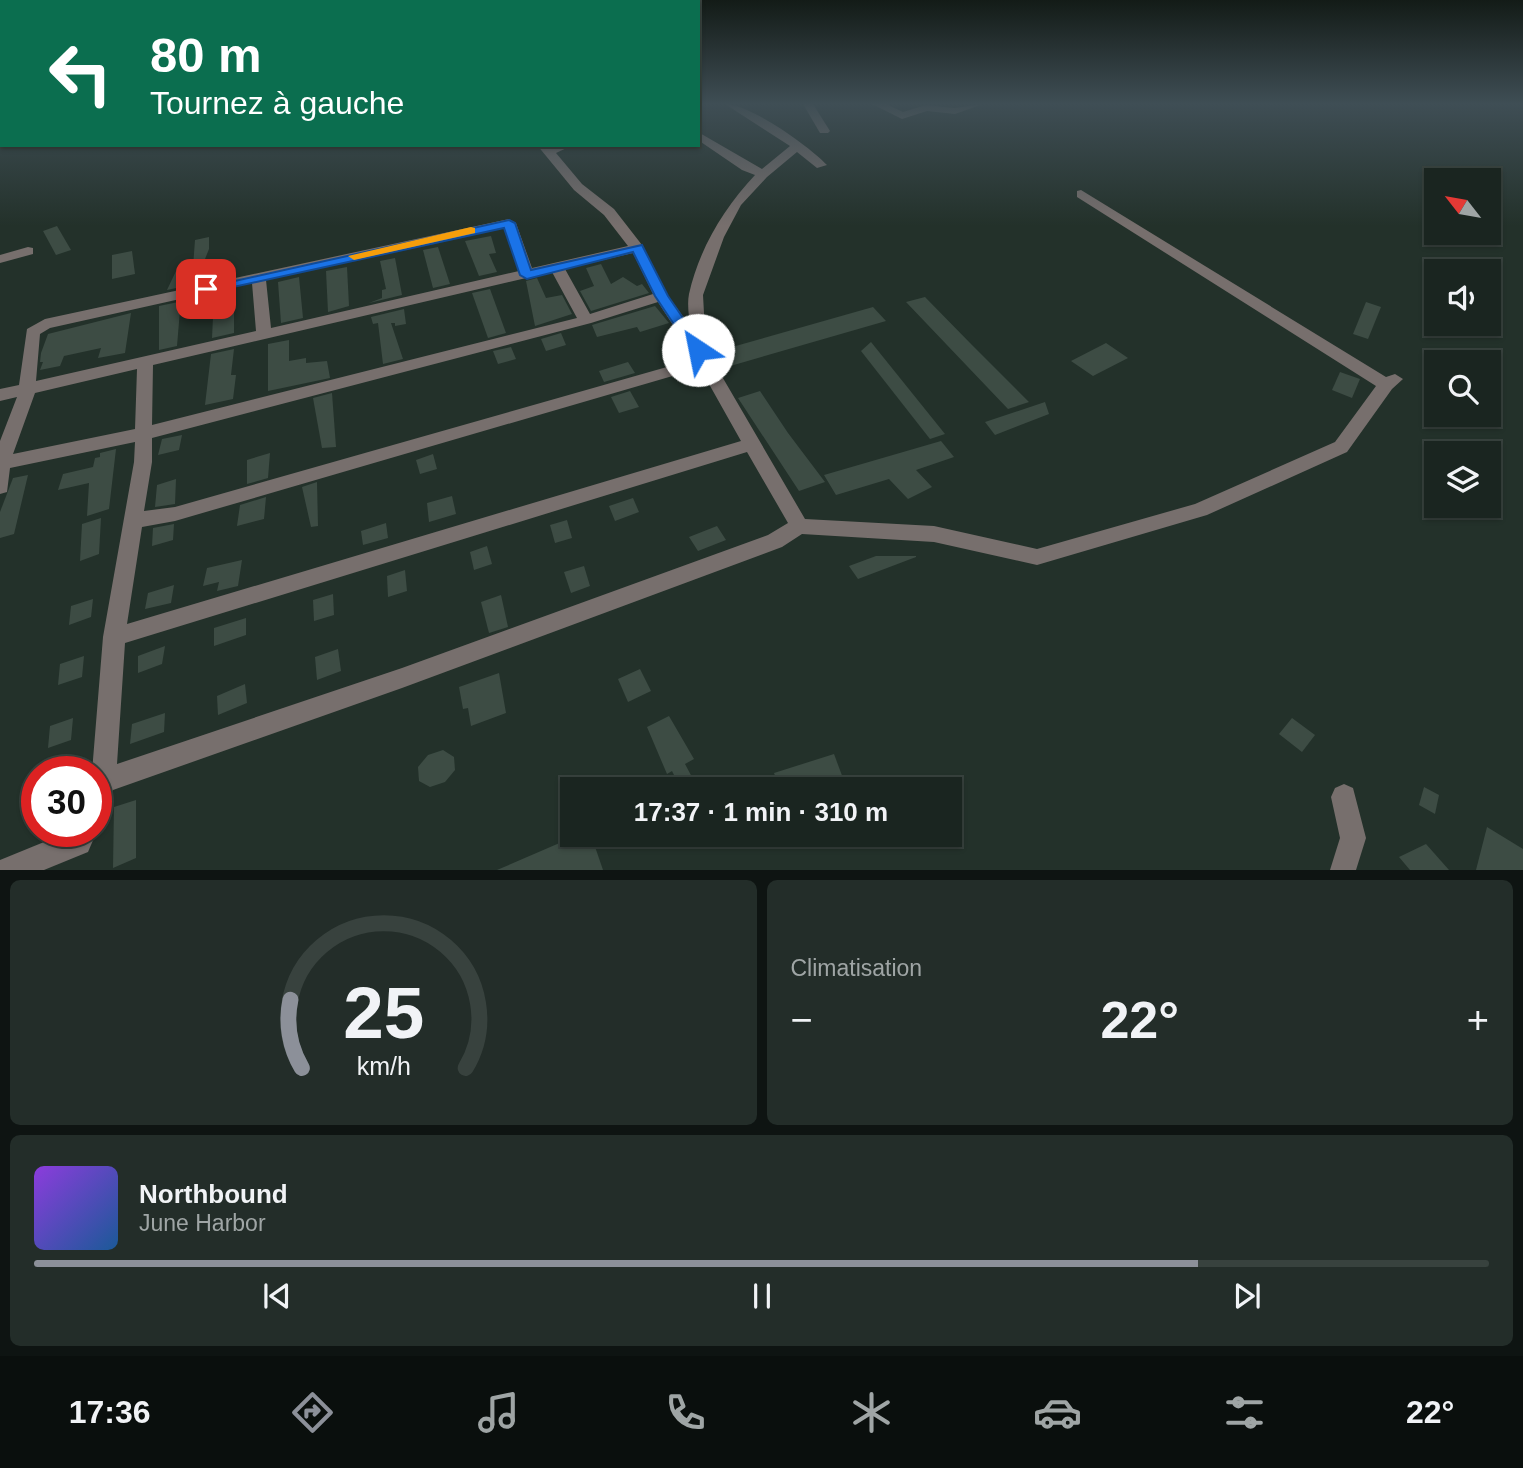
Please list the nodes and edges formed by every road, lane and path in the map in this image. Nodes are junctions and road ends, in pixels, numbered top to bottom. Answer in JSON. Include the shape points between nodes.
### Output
{"nodes":[{"id":1,"x":712,"y":145,"type":"edge"},
{"id":2,"x":797,"y":146,"type":"joint"},
{"id":3,"x":547,"y":148,"type":"edge"},
{"id":4,"x":821,"y":165,"type":"dead end"},
{"id":5,"x":763,"y":174,"type":"junction"},
{"id":6,"x":1081,"y":194,"type":"dead end"},
{"id":7,"x":637,"y":248,"type":"junction"},
{"id":8,"x":28,"y":251,"type":"dead end"},
{"id":9,"x":0,"y":259,"type":"edge"},
{"id":10,"x":557,"y":268,"type":"junction"},
{"id":11,"x":527,"y":275,"type":"junction"},
{"id":12,"x":259,"y":277,"type":"junction"},
{"id":13,"x":661,"y":296,"type":"junction"},
{"id":14,"x":586,"y":320,"type":"junction"},
{"id":15,"x":264,"y":335,"type":"junction"},
{"id":16,"x":700,"y":356,"type":"junction"},
{"id":17,"x":145,"y":361,"type":"junction"},
{"id":18,"x":27,"y":391,"type":"junction"},
{"id":19,"x":0,"y":396,"type":"edge"},
{"id":20,"x":142,"y":434,"type":"junction"},
{"id":21,"x":751,"y":444,"type":"junction"},
{"id":22,"x":1,"y":463,"type":"edge"},
{"id":23,"x":0,"y":487,"type":"edge"},
{"id":24,"x":136,"y":520,"type":"junction"},
{"id":25,"x":799,"y":526,"type":"junction"},
{"id":26,"x":114,"y":637,"type":"junction"},
{"id":27,"x":103,"y":756,"type":"edge"},
{"id":28,"x":112,"y":787,"type":"edge"},
{"id":29,"x":1344,"y":797,"type":"dead end"},
{"id":30,"x":69,"y":847,"type":"edge"},
{"id":31,"x":9,"y":870,"type":"edge"},
{"id":32,"x":1343,"y":870,"type":"edge"}],
"edges":[{"from":1,"to":5,"type":"street"},
{"from":2,"to":4,"type":"street"},
{"from":2,"to":5,"type":"street"},
{"from":3,"to":7,"type":"street"},
{"from":5,"to":16,"type":"street","via":[[736,203],[717,237],[696,295]]},
{"from":6,"to":25,"type":"street","via":[[1390,382],[1341,447],[1200,510],[1037,557],[934,534]]},
{"from":7,"to":10,"type":"street"},
{"from":7,"to":13,"type":"street"},
{"from":8,"to":9,"type":"street"},
{"from":10,"to":11,"type":"street"},
{"from":10,"to":14,"type":"street"},
{"from":11,"to":12,"type":"street","via":[[509,223]]},
{"from":11,"to":15,"type":"street"},
{"from":12,"to":15,"type":"street"},
{"from":12,"to":18,"type":"street","via":[[45,324],[32,332]]},
{"from":13,"to":14,"type":"street"},
{"from":13,"to":16,"type":"street"},
{"from":14,"to":20,"type":"street"},
{"from":15,"to":17,"type":"street"},
{"from":16,"to":21,"type":"street"},
{"from":16,"to":24,"type":"street","via":[[175,514]]},
{"from":17,"to":18,"type":"street"},
{"from":17,"to":20,"type":"street"},
{"from":18,"to":19,"type":"street"},
{"from":18,"to":22,"type":"street"},
{"from":20,"to":22,"type":"street"},
{"from":20,"to":24,"type":"street"},
{"from":21,"to":25,"type":"street"},
{"from":21,"to":26,"type":"street"},
{"from":22,"to":23,"type":"street"},
{"from":24,"to":26,"type":"street"},
{"from":25,"to":28,"type":"street","via":[[775,541]]},
{"from":26,"to":27,"type":"street"},
{"from":29,"to":32,"type":"street","via":[[1353,838]]},
{"from":30,"to":31,"type":"street"}]}
